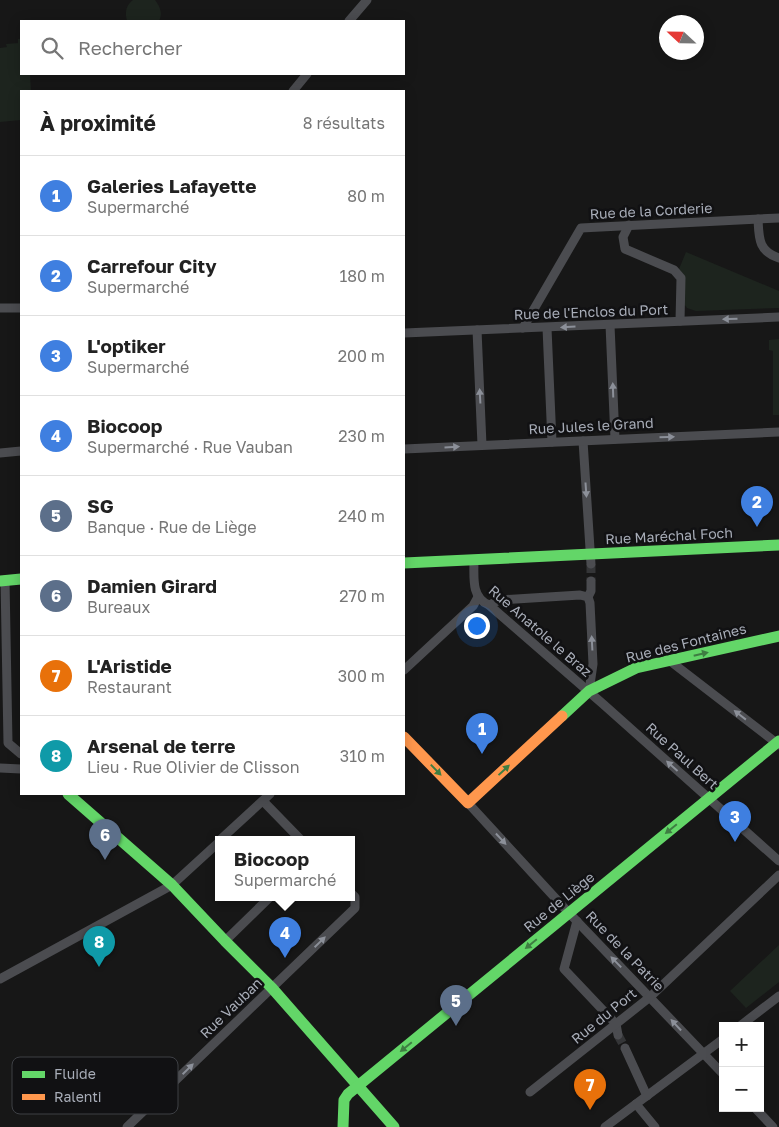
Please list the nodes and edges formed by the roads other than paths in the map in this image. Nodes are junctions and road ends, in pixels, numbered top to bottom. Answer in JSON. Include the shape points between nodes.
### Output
{"nodes":[{"id":1,"x":367,"y":0,"type":"edge"},
{"id":2,"x":350,"y":20,"type":"edge"},
{"id":3,"x":306,"y":75,"type":"edge"},
{"id":4,"x":294,"y":90,"type":"edge"},
{"id":5,"x":779,"y":218,"type":"edge"},
{"id":6,"x":758,"y":219,"type":"junction"},
{"id":7,"x":629,"y":226,"type":"junction"},
{"id":8,"x":779,"y":258,"type":"edge"},
{"id":9,"x":0,"y":308,"type":"edge"},
{"id":10,"x":20,"y":308,"type":"edge"},
{"id":11,"x":779,"y":317,"type":"edge"},
{"id":12,"x":680,"y":322,"type":"junction"},
{"id":13,"x":610,"y":325,"type":"junction"},
{"id":14,"x":523,"y":328,"type":"junction"},
{"id":15,"x":547,"y":328,"type":"junction"},
{"id":16,"x":477,"y":330,"type":"junction"},
{"id":17,"x":405,"y":333,"type":"edge"},
{"id":18,"x":779,"y":432,"type":"edge"},
{"id":19,"x":615,"y":439,"type":"junction"},
{"id":20,"x":583,"y":441,"type":"junction"},
{"id":21,"x":552,"y":442,"type":"junction"},
{"id":22,"x":482,"y":445,"type":"junction"},
{"id":23,"x":405,"y":449,"type":"edge"},
{"id":24,"x":0,"y":452,"type":"edge"},
{"id":25,"x":20,"y":452,"type":"edge"},
{"id":26,"x":779,"y":545,"type":"edge"},
{"id":27,"x":590,"y":559,"type":"junction"},
{"id":28,"x":474,"y":560,"type":"junction"},
{"id":29,"x":405,"y":563,"type":"edge"},
{"id":30,"x":20,"y":579,"type":"edge"},
{"id":31,"x":3,"y":580,"type":"edge"},
{"id":32,"x":591,"y":581,"type":"tunnel mouth"},
{"id":33,"x":478,"y":597,"type":"junction"},
{"id":34,"x":588,"y":597,"type":"junction"},
{"id":35,"x":489,"y":605,"type":"junction"},
{"id":36,"x":779,"y":636,"type":"edge"},
{"id":37,"x":670,"y":661,"type":"junction"},
{"id":38,"x":405,"y":669,"type":"edge"},
{"id":39,"x":589,"y":691,"type":"junction"},
{"id":40,"x":405,"y":738,"type":"edge"},
{"id":41,"x":778,"y":743,"type":"edge"},
{"id":42,"x":20,"y":753,"type":"edge"},
{"id":43,"x":0,"y":768,"type":"edge"},
{"id":44,"x":20,"y":769,"type":"edge"},
{"id":45,"x":69,"y":795,"type":"edge"},
{"id":46,"x":269,"y":795,"type":"edge"},
{"id":47,"x":708,"y":798,"type":"junction"},
{"id":48,"x":263,"y":801,"type":"junction"},
{"id":49,"x":468,"y":803,"type":"junction"},
{"id":50,"x":224,"y":836,"type":"edge"},
{"id":51,"x":297,"y":836,"type":"edge"},
{"id":52,"x":215,"y":845,"type":"edge"},
{"id":53,"x":779,"y":861,"type":"edge"},
{"id":54,"x":779,"y":874,"type":"edge"},
{"id":55,"x":172,"y":885,"type":"junction"},
{"id":56,"x":266,"y":901,"type":"edge"},
{"id":57,"x":355,"y":901,"type":"edge"},
{"id":58,"x":573,"y":917,"type":"junction"},
{"id":59,"x":225,"y":941,"type":"junction"},
{"id":60,"x":0,"y":979,"type":"edge"},
{"id":61,"x":272,"y":988,"type":"junction"},
{"id":62,"x":779,"y":996,"type":"edge"},
{"id":63,"x":650,"y":997,"type":"junction"},
{"id":64,"x":745,"y":1022,"type":"edge"},
{"id":65,"x":616,"y":1024,"type":"junction"},
{"id":66,"x":618,"y":1035,"type":"tunnel mouth"},
{"id":67,"x":719,"y":1042,"type":"edge"},
{"id":68,"x":625,"y":1048,"type":"tunnel mouth"},
{"id":69,"x":703,"y":1053,"type":"junction"},
{"id":70,"x":719,"y":1070,"type":"edge"},
{"id":71,"x":178,"y":1078,"type":"edge"},
{"id":72,"x":358,"y":1086,"type":"junction"},
{"id":73,"x":530,"y":1092,"type":"dead end"},
{"id":74,"x":647,"y":1096,"type":"junction"},
{"id":75,"x":636,"y":1104,"type":"junction"},
{"id":76,"x":759,"y":1112,"type":"edge"},
{"id":77,"x":141,"y":1114,"type":"edge"},
{"id":78,"x":127,"y":1127,"type":"edge"},
{"id":79,"x":343,"y":1127,"type":"edge"},
{"id":80,"x":394,"y":1127,"type":"edge"},
{"id":81,"x":605,"y":1127,"type":"edge"},
{"id":82,"x":655,"y":1127,"type":"edge"},
{"id":83,"x":773,"y":1127,"type":"edge"}],
"edges":[{"from":1,"to":2,"type":"street"},
{"from":3,"to":4,"type":"street"},
{"from":5,"to":6,"type":"street","name":"Rue de la Corderie"},
{"from":6,"to":7,"type":"street","name":"Rue de la Corderie"},
{"from":6,"to":8,"type":"street","via":[[762,246]]},
{"from":7,"to":12,"type":"street","via":[[623,237],[625,249],[674,270],[681,278]]},
{"from":7,"to":14,"type":"street","name":"Rue de la Corderie","via":[[581,228]]},
{"from":9,"to":10,"type":"street"},
{"from":11,"to":12,"type":"street","name":"Rue de l'Enclos du Port","one_way":true},
{"from":12,"to":13,"type":"street","name":"Rue de l'Enclos du Port"},
{"from":13,"to":15,"type":"street","name":"Rue de l'Enclos du Port","one_way":true},
{"from":19,"to":13,"type":"street","one_way":true},
{"from":14,"to":15,"type":"street","name":"Rue de l'Enclos du Port"},
{"from":14,"to":16,"type":"street","name":"Rue de l'Enclos du Port"},
{"from":15,"to":21,"type":"street"},
{"from":16,"to":17,"type":"street","name":"Rue de l'Enclos du Port"},
{"from":22,"to":16,"type":"street","one_way":true},
{"from":19,"to":18,"type":"street","name":"Rue Jules le Grand","one_way":true},
{"from":19,"to":20,"type":"street","name":"Rue Jules le Grand"},
{"from":20,"to":21,"type":"street","name":"Rue Jules le Grand"},
{"from":20,"to":27,"type":"street","one_way":true},
{"from":21,"to":22,"type":"street","name":"Rue Jules le Grand"},
{"from":23,"to":22,"type":"street","name":"Rue Jules le Grand","one_way":true},
{"from":24,"to":25,"type":"street"},
{"from":26,"to":27,"type":"street","name":"Rue Maréchal Foch"},
{"from":27,"to":28,"type":"street","name":"Rue Maréchal Foch"},
{"from":28,"to":29,"type":"street","name":"Rue Maréchal Foch"},
{"from":28,"to":33,"type":"street","name":"Rue Anatole le Braz","via":[[474,588]]},
{"from":30,"to":31,"type":"street"},
{"from":31,"to":42,"type":"street","via":[[8,744]]},
{"from":32,"to":34,"type":"street"},
{"from":33,"to":35,"type":"street","name":"Rue Anatole le Braz"},
{"from":33,"to":38,"type":"street","via":[[473,606]]},
{"from":34,"to":35,"type":"street","via":[[500,600]]},
{"from":39,"to":34,"type":"street","one_way":true,"via":[[593,664]]},
{"from":35,"to":39,"type":"street","name":"Rue Anatole le Braz"},
{"from":37,"to":36,"type":"street","name":"Rue des Fontaines","one_way":true},
{"from":37,"to":39,"type":"street","name":"Rue des Fontaines","via":[[636,668]]},
{"from":41,"to":37,"type":"street","one_way":true},
{"from":47,"to":39,"type":"street","name":"Rue Paul Bert","one_way":true},
{"from":49,"to":39,"type":"street","name":"Rue des Fontaines","one_way":true},
{"from":40,"to":49,"type":"street","one_way":true},
{"from":41,"to":47,"type":"street","name":"Rue de Liège"},
{"from":43,"to":44,"type":"street"},
{"from":45,"to":55,"type":"street"},
{"from":46,"to":48,"type":"street"},
{"from":47,"to":53,"type":"street","name":"Rue Paul Bert"},
{"from":47,"to":58,"type":"street","name":"Rue de Liège","one_way":true},
{"from":48,"to":50,"type":"street"},
{"from":48,"to":51,"type":"street"},
{"from":49,"to":58,"type":"street","name":"Rue de la Patrie","one_way":true},
{"from":52,"to":55,"type":"street"},
{"from":54,"to":63,"type":"street","name":"Rue du Port"},
{"from":55,"to":59,"type":"street"},
{"from":55,"to":60,"type":"street"},
{"from":56,"to":59,"type":"street"},
{"from":61,"to":57,"type":"street","name":"Rue Vauban","one_way":true,"via":[[355,908]]},
{"from":63,"to":58,"type":"street","name":"Rue de la Patrie","one_way":true},
{"from":58,"to":65,"type":"street","via":[[564,969]]},
{"from":58,"to":72,"type":"street","name":"Rue de Liège","one_way":true},
{"from":59,"to":61,"type":"street"},
{"from":71,"to":61,"type":"street","name":"Rue Vauban","one_way":true},
{"from":61,"to":72,"type":"street"},
{"from":62,"to":64,"type":"street"},
{"from":63,"to":65,"type":"street","name":"Rue du Port"},
{"from":69,"to":63,"type":"street","name":"Rue de la Patrie","one_way":true},
{"from":65,"to":66,"type":"street"},
{"from":65,"to":73,"type":"street","name":"Rue du Port"},
{"from":67,"to":69,"type":"street"},
{"from":68,"to":74,"type":"street"},
{"from":69,"to":70,"type":"street","name":"Rue de la Patrie"},
{"from":69,"to":74,"type":"street"},
{"from":72,"to":79,"type":"street","name":"Rue de Liège","via":[[344,1100]]},
{"from":72,"to":80,"type":"street"},
{"from":74,"to":75,"type":"street"},
{"from":75,"to":81,"type":"street"},
{"from":75,"to":82,"type":"street"},
{"from":76,"to":83,"type":"street"},
{"from":78,"to":77,"type":"street","name":"Rue Vauban","one_way":true}]}
